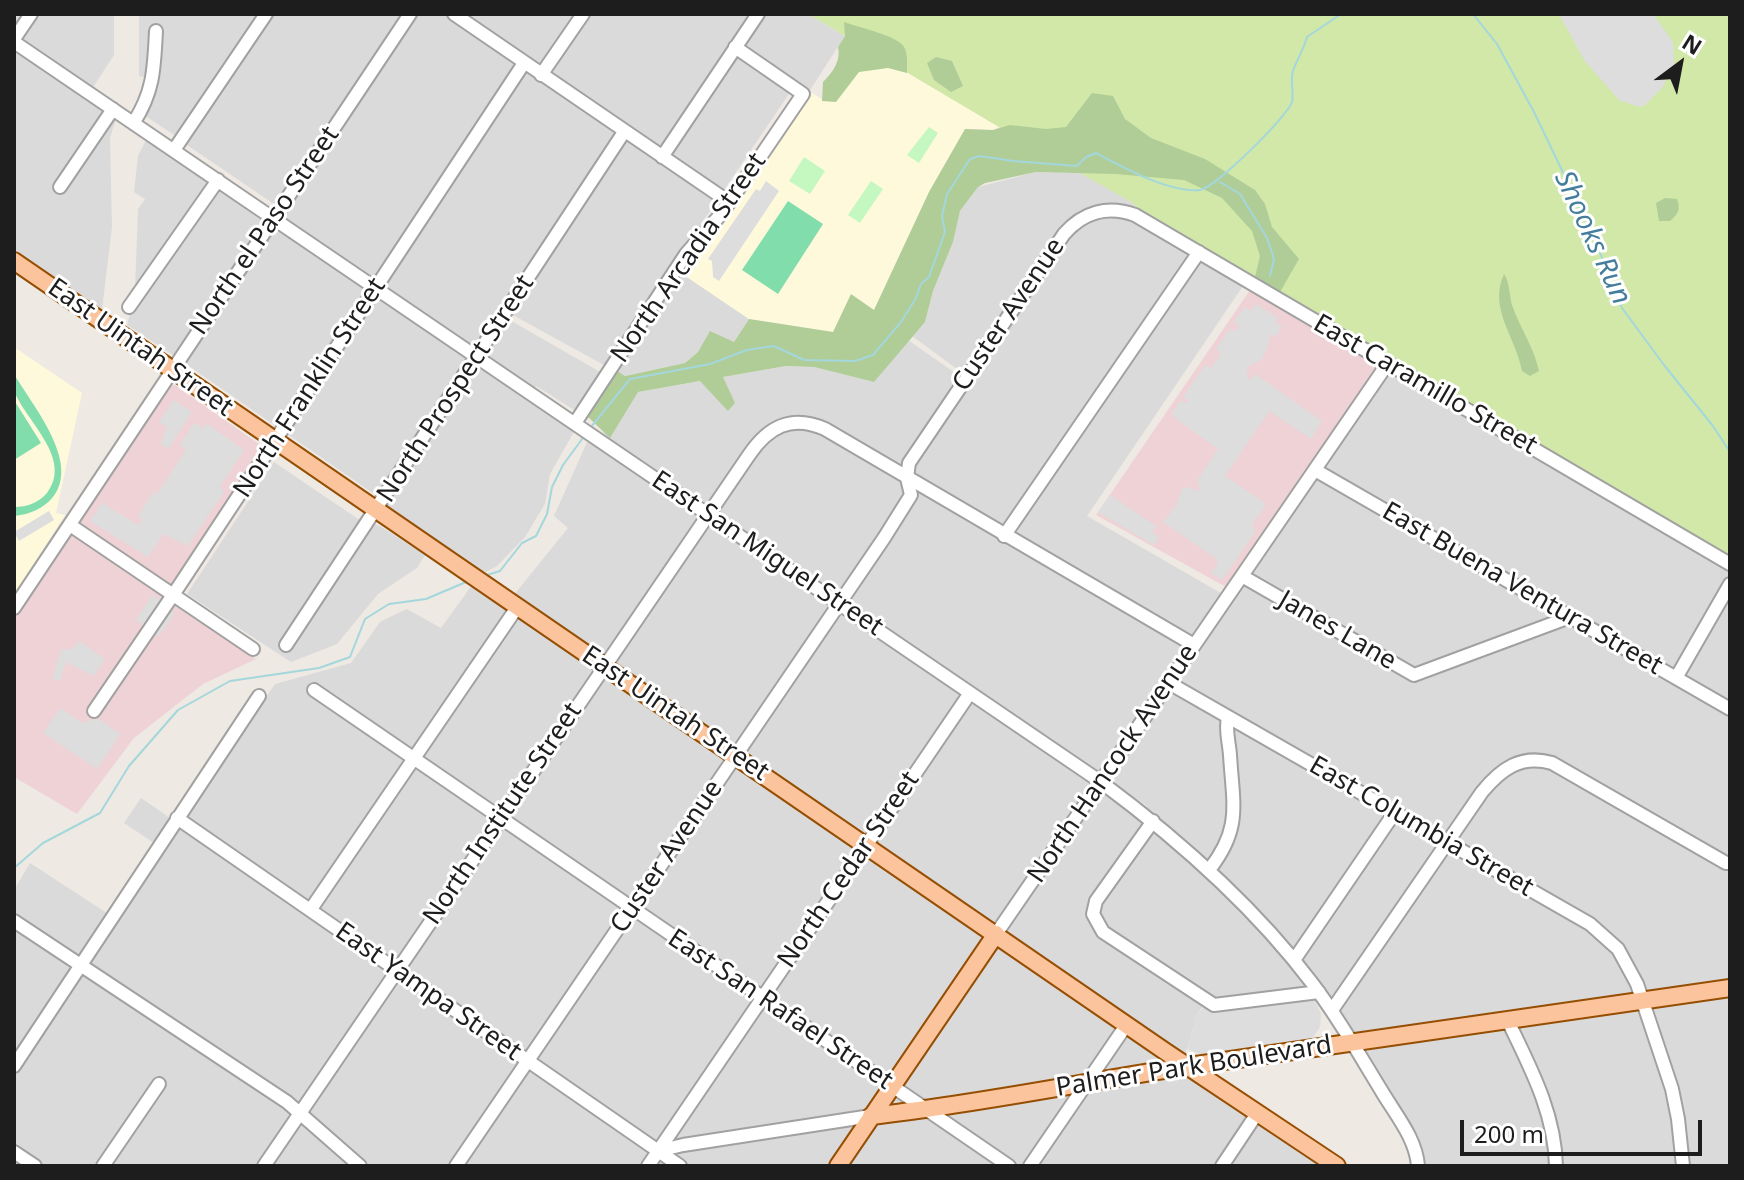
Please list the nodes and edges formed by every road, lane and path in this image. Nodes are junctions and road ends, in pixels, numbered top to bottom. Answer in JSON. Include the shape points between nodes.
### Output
{"nodes":[{"id":1,"x":31,"y":14,"type":"edge"},
{"id":2,"x":266,"y":14,"type":"edge"},
{"id":3,"x":410,"y":14,"type":"edge"},
{"id":4,"x":454,"y":14,"type":"edge"},
{"id":5,"x":583,"y":14,"type":"edge"},
{"id":6,"x":758,"y":14,"type":"edge"},
{"id":7,"x":156,"y":31,"type":"dead end"},
{"id":8,"x":14,"y":41,"type":"edge"},
{"id":9,"x":735,"y":47,"type":"junction"},
{"id":10,"x":524,"y":63,"type":"junction"},
{"id":11,"x":541,"y":75,"type":"junction"},
{"id":12,"x":113,"y":109,"type":"junction"},
{"id":13,"x":134,"y":122,"type":"junction"},
{"id":14,"x":624,"y":132,"type":"junction"},
{"id":15,"x":174,"y":150,"type":"junction"},
{"id":16,"x":662,"y":157,"type":"junction"},
{"id":17,"x":218,"y":180,"type":"junction"},
{"id":18,"x":60,"y":187,"type":"dead end"},
{"id":19,"x":729,"y":202,"type":"junction"},
{"id":20,"x":1117,"y":210,"type":"joint"},
{"id":21,"x":274,"y":217,"type":"junction"},
{"id":22,"x":1199,"y":252,"type":"junction"},
{"id":23,"x":14,"y":261,"type":"edge"},
{"id":24,"x":376,"y":288,"type":"junction"},
{"id":25,"x":129,"y":307,"type":"dead end"},
{"id":26,"x":478,"y":357,"type":"junction"},
{"id":27,"x":1388,"y":363,"type":"junction"},
{"id":28,"x":173,"y":370,"type":"junction"},
{"id":29,"x":584,"y":429,"type":"junction"},
{"id":30,"x":275,"y":441,"type":"junction"},
{"id":31,"x":1315,"y":470,"type":"junction"},
{"id":32,"x":907,"y":478,"type":"junction"},
{"id":33,"x":376,"y":511,"type":"junction"},
{"id":34,"x":709,"y":514,"type":"junction"},
{"id":35,"x":70,"y":525,"type":"junction"},
{"id":36,"x":1004,"y":536,"type":"junction"},
{"id":37,"x":1730,"y":564,"type":"edge"},
{"id":38,"x":1242,"y":576,"type":"junction"},
{"id":39,"x":1730,"y":584,"type":"edge"},
{"id":40,"x":173,"y":595,"type":"junction"},
{"id":41,"x":512,"y":602,"type":"junction"},
{"id":42,"x":840,"y":604,"type":"junction"},
{"id":43,"x":14,"y":608,"type":"edge"},
{"id":44,"x":1570,"y":617,"type":"junction"},
{"id":45,"x":286,"y":645,"type":"dead end"},
{"id":46,"x":1194,"y":645,"type":"junction"},
{"id":47,"x":253,"y":649,"type":"dead end"},
{"id":48,"x":604,"y":666,"type":"junction"},
{"id":49,"x":1676,"y":678,"type":"junction"},
{"id":50,"x":1169,"y":683,"type":"junction"},
{"id":51,"x":314,"y":690,"type":"dead end"},
{"id":52,"x":970,"y":693,"type":"junction"},
{"id":53,"x":259,"y":696,"type":"dead end"},
{"id":54,"x":1730,"y":709,"type":"edge"},
{"id":55,"x":94,"y":711,"type":"dead end"},
{"id":56,"x":1228,"y":717,"type":"junction"},
{"id":57,"x":736,"y":756,"type":"junction"},
{"id":58,"x":415,"y":759,"type":"junction"},
{"id":59,"x":1101,"y":782,"type":"junction"},
{"id":60,"x":1395,"y":812,"type":"junction"},
{"id":61,"x":500,"y":817,"type":"junction"},
{"id":62,"x":177,"y":818,"type":"junction"},
{"id":63,"x":1153,"y":821,"type":"junction"},
{"id":64,"x":1447,"y":843,"type":"junction"},
{"id":65,"x":866,"y":844,"type":"junction"},
{"id":66,"x":1730,"y":863,"type":"edge"},
{"id":67,"x":1209,"y":870,"type":"junction"},
{"id":68,"x":632,"y":908,"type":"junction"},
{"id":69,"x":311,"y":909,"type":"junction"},
{"id":70,"x":14,"y":921,"type":"edge"},
{"id":71,"x":996,"y":934,"type":"junction"},
{"id":72,"x":1294,"y":960,"type":"junction"},
{"id":73,"x":80,"y":963,"type":"junction"},
{"id":74,"x":397,"y":969,"type":"junction"},
{"id":75,"x":1730,"y":988,"type":"edge"},
{"id":76,"x":1319,"y":992,"type":"junction"},
{"id":77,"x":762,"y":997,"type":"junction"},
{"id":78,"x":1643,"y":1001,"type":"junction"},
{"id":79,"x":1332,"y":1010,"type":"junction"},
{"id":80,"x":1508,"y":1021,"type":"junction"},
{"id":81,"x":1127,"y":1024,"type":"junction"},
{"id":82,"x":1353,"y":1043,"type":"junction"},
{"id":83,"x":1244,"y":1058,"type":"junction"},
{"id":84,"x":527,"y":1061,"type":"junction"},
{"id":85,"x":14,"y":1066,"type":"edge"},
{"id":86,"x":1189,"y":1066,"type":"junction"},
{"id":87,"x":1088,"y":1081,"type":"junction"},
{"id":88,"x":159,"y":1084,"type":"dead end"},
{"id":89,"x":892,"y":1086,"type":"junction"},
{"id":90,"x":1234,"y":1096,"type":"junction"},
{"id":91,"x":961,"y":1104,"type":"junction"},
{"id":92,"x":927,"y":1110,"type":"junction"},
{"id":93,"x":1258,"y":1112,"type":"junction"},
{"id":94,"x":300,"y":1113,"type":"junction"},
{"id":95,"x":871,"y":1116,"type":"junction"},
{"id":96,"x":957,"y":1130,"type":"junction"},
{"id":97,"x":658,"y":1151,"type":"junction"},
{"id":98,"x":14,"y":1152,"type":"edge"},
{"id":99,"x":35,"y":1166,"type":"edge"},
{"id":100,"x":103,"y":1166,"type":"edge"},
{"id":101,"x":264,"y":1166,"type":"edge"},
{"id":102,"x":360,"y":1166,"type":"edge"},
{"id":103,"x":456,"y":1166,"type":"edge"},
{"id":104,"x":648,"y":1166,"type":"edge"},
{"id":105,"x":680,"y":1166,"type":"edge"},
{"id":106,"x":838,"y":1166,"type":"edge"},
{"id":107,"x":1009,"y":1166,"type":"edge"},
{"id":108,"x":1030,"y":1166,"type":"edge"},
{"id":109,"x":1222,"y":1166,"type":"edge"},
{"id":110,"x":1337,"y":1166,"type":"edge"},
{"id":111,"x":1418,"y":1166,"type":"edge"},
{"id":112,"x":1556,"y":1166,"type":"edge"},
{"id":113,"x":1683,"y":1166,"type":"edge"}],
"edges":[{"from":1,"to":8,"type":"street"},
{"from":2,"to":15,"type":"street"},
{"from":3,"to":21,"type":"street","name":"North el Paso Street"},
{"from":4,"to":10,"type":"street"},
{"from":5,"to":11,"type":"street"},
{"from":6,"to":9,"type":"street"},
{"from":7,"to":13,"type":"street","via":[[151,86]]},
{"from":8,"to":12,"type":"street","name":"East San Miguel Street"},
{"from":9,"to":16,"type":"street"},
{"from":9,"to":19,"type":"street","name":"North Arcadia Street","via":[[803,94]]},
{"from":10,"to":11,"type":"street"},
{"from":10,"to":24,"type":"street","name":"North Franklin Street"},
{"from":11,"to":14,"type":"street"},
{"from":12,"to":13,"type":"street","name":"East San Miguel Street"},
{"from":12,"to":18,"type":"street"},
{"from":13,"to":15,"type":"street","name":"East San Miguel Street"},
{"from":14,"to":16,"type":"street"},
{"from":14,"to":26,"type":"street","name":"North Prospect Street"},
{"from":15,"to":17,"type":"street","name":"East San Miguel Street"},
{"from":16,"to":19,"type":"street"},
{"from":17,"to":21,"type":"street","name":"East San Miguel Street"},
{"from":17,"to":25,"type":"street"},
{"from":19,"to":29,"type":"street","name":"North Arcadia Street","via":[[686,254]]},
{"from":20,"to":22,"type":"street","name":"East Caramillo Street"},
{"from":20,"to":32,"type":"street","name":"Custer Avenue","via":[[1085,216],[1064,234],[909,463]]},
{"from":21,"to":24,"type":"street","name":"East San Miguel Street"},
{"from":21,"to":28,"type":"street","name":"North el Paso Street"},
{"from":22,"to":27,"type":"street","name":"East Caramillo Street"},
{"from":22,"to":36,"type":"street"},
{"from":23,"to":28,"type":"main road","name":"East Uintah Street"},
{"from":24,"to":26,"type":"street","name":"East San Miguel Street"},
{"from":24,"to":30,"type":"street","name":"North Franklin Street"},
{"from":26,"to":29,"type":"street","name":"East San Miguel Street"},
{"from":26,"to":33,"type":"street","name":"North Prospect Street"},
{"from":27,"to":31,"type":"street","name":"North Hancock Avenue"},
{"from":27,"to":37,"type":"street","name":"East Caramillo Street"},
{"from":28,"to":30,"type":"main road","name":"East Uintah Street"},
{"from":28,"to":35,"type":"street","name":"North el Paso Street"},
{"from":29,"to":34,"type":"street","name":"East San Miguel Street"},
{"from":30,"to":33,"type":"main road","name":"East Uintah Street"},
{"from":30,"to":40,"type":"street","name":"North Franklin Street"},
{"from":31,"to":38,"type":"street","name":"North Hancock Avenue"},
{"from":31,"to":44,"type":"street","name":"East Buena Ventura Street"},
{"from":32,"to":34,"type":"street","name":"North Institute Street","via":[[825,429],[791,422],[756,444]]},
{"from":32,"to":36,"type":"street","name":"North Institute Street"},
{"from":32,"to":42,"type":"street","name":"Custer Avenue","via":[[911,495]]},
{"from":33,"to":41,"type":"main road","name":"East Uintah Street"},
{"from":33,"to":45,"type":"street","name":"North Prospect Street"},
{"from":34,"to":42,"type":"street","name":"East San Miguel Street"},
{"from":34,"to":48,"type":"street","name":"North Institute Street"},
{"from":35,"to":40,"type":"street"},
{"from":35,"to":43,"type":"street","name":"North el Paso Street"},
{"from":36,"to":46,"type":"street","name":"North Institute Street"},
{"from":38,"to":44,"type":"street","name":"Janes Lane","via":[[1414,675]]},
{"from":38,"to":46,"type":"street","name":"North Hancock Avenue"},
{"from":39,"to":49,"type":"street"},
{"from":40,"to":47,"type":"street"},
{"from":40,"to":55,"type":"street","name":"North Franklin Street"},
{"from":41,"to":48,"type":"main road","name":"East Uintah Street"},
{"from":41,"to":58,"type":"street"},
{"from":42,"to":52,"type":"street","name":"East San Miguel Street"},
{"from":42,"to":57,"type":"street","name":"Custer Avenue"},
{"from":44,"to":49,"type":"street","name":"East Buena Ventura Street"},
{"from":46,"to":50,"type":"street","name":"North Hancock Avenue"},
{"from":48,"to":57,"type":"main road","name":"East Uintah Street"},
{"from":48,"to":61,"type":"street","name":"North Institute Street"},
{"from":49,"to":54,"type":"street","name":"East Buena Ventura Street"},
{"from":50,"to":56,"type":"street","name":"East Columbia Street"},
{"from":50,"to":59,"type":"street","name":"North Hancock Avenue"},
{"from":51,"to":58,"type":"street","name":"East San Rafael Street"},
{"from":52,"to":59,"type":"street","name":"East San Miguel Street"},
{"from":52,"to":65,"type":"street","name":"North Cedar Street"},
{"from":53,"to":62,"type":"street"},
{"from":56,"to":60,"type":"street","name":"East Columbia Street"},
{"from":56,"to":67,"type":"street","via":[[1233,826]]},
{"from":57,"to":65,"type":"main road","name":"East Uintah Street"},
{"from":57,"to":68,"type":"street","name":"Custer Avenue"},
{"from":58,"to":61,"type":"street","name":"East San Rafael Street"},
{"from":58,"to":69,"type":"street"},
{"from":59,"to":63,"type":"street","name":"East San Miguel Street"},
{"from":59,"to":71,"type":"street","name":"North Hancock Avenue"},
{"from":60,"to":64,"type":"street","name":"East Columbia Street"},
{"from":60,"to":72,"type":"street"},
{"from":61,"to":68,"type":"street","name":"East San Rafael Street"},
{"from":61,"to":74,"type":"street","name":"North Institute Street"},
{"from":62,"to":69,"type":"street","name":"East Yampa Street"},
{"from":62,"to":73,"type":"street"},
{"from":63,"to":67,"type":"street","name":"East San Miguel Street"},
{"from":63,"to":76,"type":"street","via":[[1093,907],[1103,932],[1214,1005]]},
{"from":64,"to":66,"type":"street","via":[[1495,776],[1534,760],[1559,767]]},
{"from":64,"to":78,"type":"street","name":"East Columbia Street","via":[[1602,932],[1625,959]]},
{"from":64,"to":79,"type":"street"},
{"from":65,"to":71,"type":"main road","name":"East Uintah Street"},
{"from":65,"to":77,"type":"street","name":"North Cedar Street"},
{"from":67,"to":72,"type":"street","name":"East San Miguel Street"},
{"from":68,"to":77,"type":"street","name":"East San Rafael Street"},
{"from":68,"to":84,"type":"street","name":"Custer Avenue"},
{"from":69,"to":74,"type":"street","name":"East Yampa Street"},
{"from":70,"to":73,"type":"street"},
{"from":71,"to":81,"type":"main road","name":"East Uintah Street"},
{"from":71,"to":89,"type":"main road","name":"North Hancock Avenue"},
{"from":72,"to":76,"type":"street","name":"East San Miguel Street"},
{"from":73,"to":85,"type":"street"},
{"from":73,"to":94,"type":"street"},
{"from":74,"to":84,"type":"street","name":"East Yampa Street"},
{"from":74,"to":94,"type":"street","name":"North Institute Street"},
{"from":75,"to":78,"type":"main road","name":"Palmer Park Boulevard"},
{"from":76,"to":79,"type":"street","name":"East San Miguel Street"},
{"from":77,"to":89,"type":"street","name":"East San Rafael Street"},
{"from":77,"to":97,"type":"street","name":"North Cedar Street"},
{"from":78,"to":80,"type":"main road","name":"Palmer Park Boulevard"},
{"from":78,"to":113,"type":"street","name":"East Columbia Street","via":[[1672,1089]]},
{"from":79,"to":82,"type":"street","name":"East San Miguel Street"},
{"from":80,"to":82,"type":"main road","name":"Palmer Park Boulevard"},
{"from":80,"to":112,"type":"street","via":[[1547,1110]]},
{"from":81,"to":86,"type":"main road","name":"East Uintah Street"},
{"from":81,"to":87,"type":"street"},
{"from":82,"to":83,"type":"main road","name":"Palmer Park Boulevard"},
{"from":82,"to":111,"type":"street","name":"East San Miguel Street","via":[[1413,1143]]},
{"from":83,"to":86,"type":"main road","name":"Palmer Park Boulevard"},
{"from":83,"to":90,"type":"main road","via":[[1230,1075]]},
{"from":84,"to":97,"type":"street","name":"East Yampa Street"},
{"from":84,"to":103,"type":"street","name":"Custer Avenue"},
{"from":86,"to":87,"type":"main road","name":"Palmer Park Boulevard"},
{"from":86,"to":90,"type":"main road","name":"East Uintah Street"},
{"from":87,"to":91,"type":"main road","name":"Palmer Park Boulevard"},
{"from":87,"to":108,"type":"street"},
{"from":88,"to":100,"type":"street"},
{"from":89,"to":92,"type":"street","name":"East San Rafael Street"},
{"from":89,"to":95,"type":"main road","name":"North Hancock Avenue"},
{"from":90,"to":93,"type":"main road","name":"East Uintah Street"},
{"from":91,"to":92,"type":"main road","name":"Palmer Park Boulevard"},
{"from":91,"to":96,"type":"street","via":[[954,1121]]},
{"from":92,"to":95,"type":"main road","name":"Palmer Park Boulevard"},
{"from":92,"to":96,"type":"street","name":"East San Rafael Street"},
{"from":93,"to":109,"type":"street"},
{"from":93,"to":110,"type":"main road","name":"East Uintah Street"},
{"from":94,"to":101,"type":"street","name":"North Institute Street"},
{"from":94,"to":102,"type":"street"},
{"from":95,"to":97,"type":"street","name":"Palmer Park Boulevard"},
{"from":95,"to":106,"type":"main road","name":"North Hancock Avenue"},
{"from":96,"to":107,"type":"street","name":"East San Rafael Street"},
{"from":97,"to":104,"type":"street","name":"North Cedar Street"},
{"from":97,"to":105,"type":"street","name":"East Yampa Street"},
{"from":98,"to":99,"type":"street"}]}
